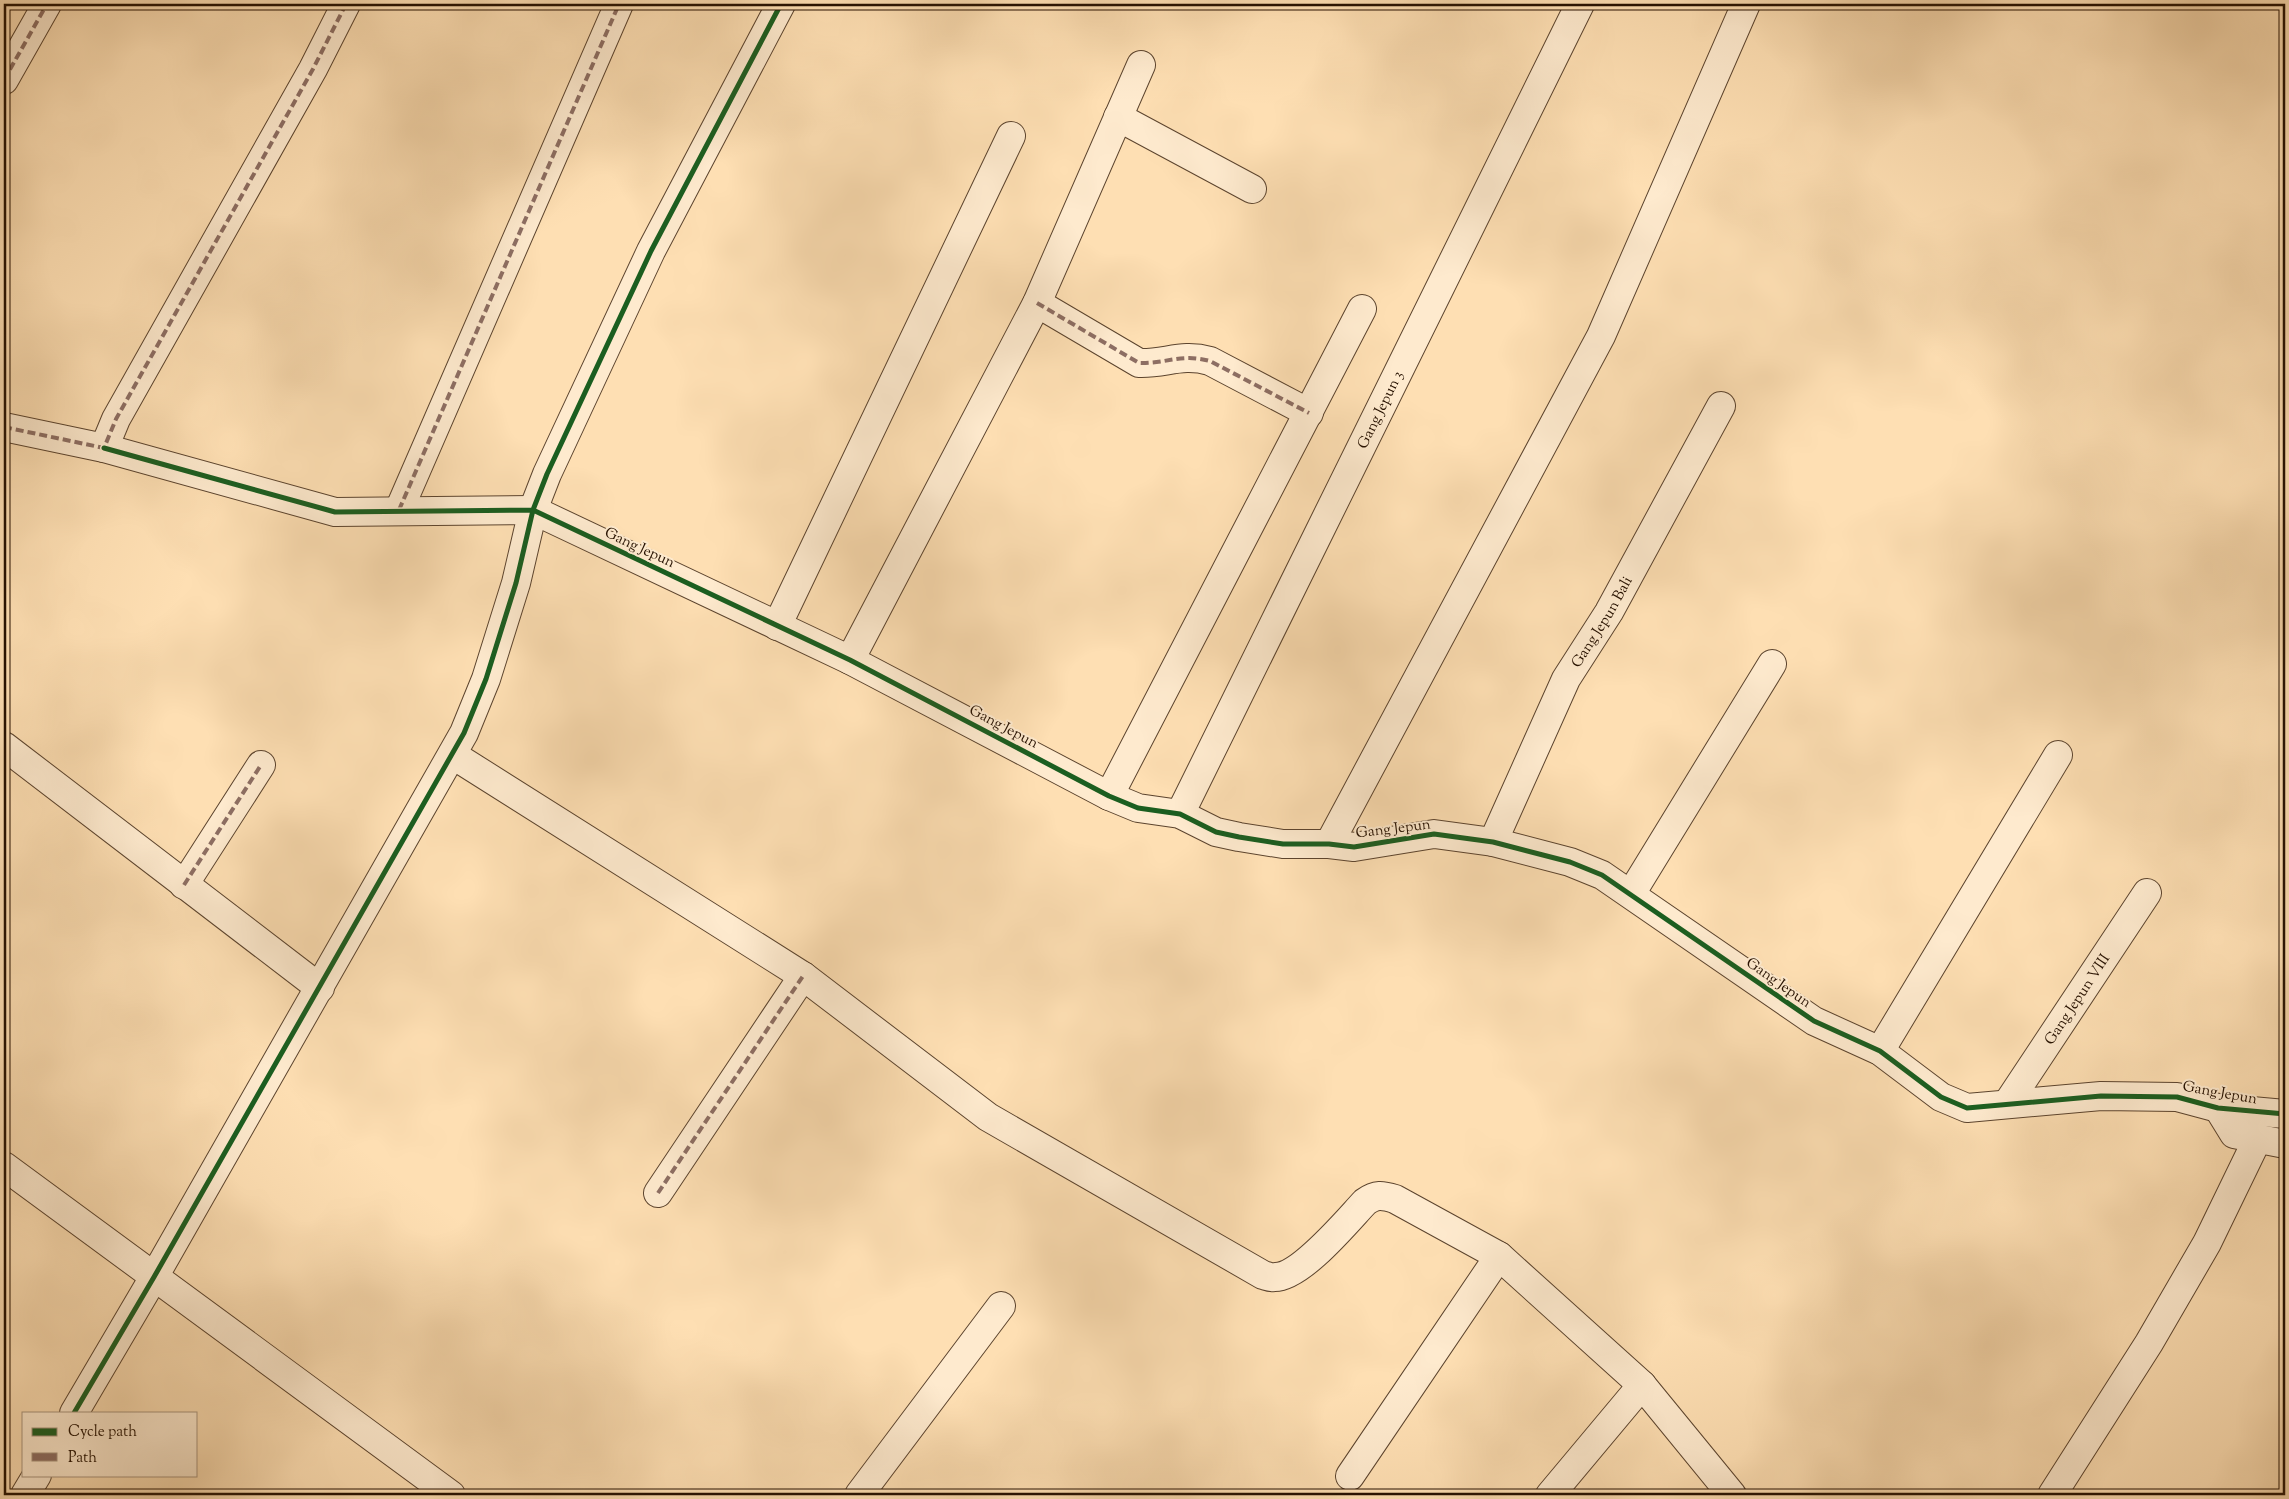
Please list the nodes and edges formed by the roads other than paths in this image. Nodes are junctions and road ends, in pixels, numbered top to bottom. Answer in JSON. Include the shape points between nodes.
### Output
{"nodes":[{"id":1,"x":47,"y":4,"type":"edge"},
{"id":2,"x":346,"y":4,"type":"edge"},
{"id":3,"x":619,"y":4,"type":"edge"},
{"id":4,"x":781,"y":4,"type":"edge"},
{"id":5,"x":1580,"y":4,"type":"edge"},
{"id":6,"x":1746,"y":4,"type":"edge"},
{"id":7,"x":1140,"y":65,"type":"dead end"},
{"id":8,"x":4,"y":80,"type":"edge"},
{"id":9,"x":1118,"y":117,"type":"junction"},
{"id":10,"x":1011,"y":136,"type":"dead end"},
{"id":11,"x":1252,"y":189,"type":"dead end"},
{"id":12,"x":1037,"y":304,"type":"junction"},
{"id":13,"x":1362,"y":309,"type":"dead end"},
{"id":14,"x":1721,"y":406,"type":"dead end"},
{"id":15,"x":1309,"y":413,"type":"junction"},
{"id":16,"x":4,"y":427,"type":"edge"},
{"id":17,"x":104,"y":448,"type":"junction"},
{"id":18,"x":399,"y":510,"type":"junction"},
{"id":19,"x":532,"y":510,"type":"junction"},
{"id":20,"x":777,"y":626,"type":"junction"},
{"id":21,"x":850,"y":660,"type":"junction"},
{"id":22,"x":1772,"y":664,"type":"dead end"},
{"id":23,"x":4,"y":746,"type":"edge"},
{"id":24,"x":453,"y":755,"type":"junction"},
{"id":25,"x":2058,"y":755,"type":"dead end"},
{"id":26,"x":261,"y":765,"type":"dead end"},
{"id":27,"x":1109,"y":796,"type":"junction"},
{"id":28,"x":1180,"y":814,"type":"junction"},
{"id":29,"x":1493,"y":842,"type":"junction"},
{"id":30,"x":1329,"y":844,"type":"junction"},
{"id":31,"x":184,"y":884,"type":"junction"},
{"id":32,"x":2147,"y":893,"type":"dead end"},
{"id":33,"x":1631,"y":894,"type":"junction"},
{"id":34,"x":803,"y":976,"type":"junction"},
{"id":35,"x":320,"y":988,"type":"junction"},
{"id":36,"x":1880,"y":1051,"type":"junction"},
{"id":37,"x":2007,"y":1104,"type":"junction"},
{"id":38,"x":2218,"y":1108,"type":"junction"},
{"id":39,"x":2285,"y":1114,"type":"edge"},
{"id":40,"x":2257,"y":1140,"type":"junction"},
{"id":41,"x":2285,"y":1144,"type":"edge"},
{"id":42,"x":4,"y":1166,"type":"edge"},
{"id":43,"x":658,"y":1193,"type":"dead end"},
{"id":44,"x":1499,"y":1256,"type":"junction"},
{"id":45,"x":154,"y":1277,"type":"junction"},
{"id":46,"x":1001,"y":1306,"type":"dead end"},
{"id":47,"x":1642,"y":1385,"type":"junction"},
{"id":48,"x":75,"y":1412,"type":"edge"},
{"id":49,"x":36,"y":1476,"type":"edge"},
{"id":50,"x":1350,"y":1476,"type":"dead end"},
{"id":51,"x":25,"y":1495,"type":"edge"},
{"id":52,"x":451,"y":1495,"type":"edge"},
{"id":53,"x":859,"y":1495,"type":"edge"},
{"id":54,"x":1550,"y":1495,"type":"edge"},
{"id":55,"x":1732,"y":1495,"type":"edge"},
{"id":56,"x":2052,"y":1495,"type":"edge"}],
"edges":[{"from":1,"to":8,"type":"street"},
{"from":2,"to":17,"type":"street","via":[[313,69],[116,419]]},
{"from":3,"to":18,"type":"street"},
{"from":4,"to":19,"type":"street","via":[[652,251]]},
{"from":5,"to":28,"type":"street","name":"Gang Jepun 3"},
{"from":6,"to":30,"type":"street","via":[[1600,336]]},
{"from":7,"to":9,"type":"street"},
{"from":9,"to":11,"type":"street"},
{"from":9,"to":12,"type":"street"},
{"from":10,"to":20,"type":"street"},
{"from":12,"to":15,"type":"street","via":[[1139,363],[1194,357],[1210,361]]},
{"from":12,"to":21,"type":"street"},
{"from":13,"to":15,"type":"street"},
{"from":14,"to":29,"type":"street","name":"Gang Jepun Bali","via":[[1609,612],[1566,680]]},
{"from":15,"to":27,"type":"street"},
{"from":16,"to":17,"type":"street"},
{"from":17,"to":18,"type":"street","via":[[335,512]]},
{"from":18,"to":19,"type":"street"},
{"from":19,"to":20,"type":"street","name":"Gang Jepun"},
{"from":19,"to":24,"type":"street","via":[[516,583],[486,679]]},
{"from":20,"to":21,"type":"street","name":"Gang Jepun"},
{"from":21,"to":27,"type":"street","name":"Gang Jepun"},
{"from":22,"to":33,"type":"street"},
{"from":23,"to":31,"type":"street"},
{"from":24,"to":34,"type":"street"},
{"from":24,"to":35,"type":"street"},
{"from":25,"to":36,"type":"street"},
{"from":26,"to":31,"type":"street"},
{"from":27,"to":28,"type":"street","name":"Gang Jepun","via":[[1138,808]]},
{"from":28,"to":30,"type":"street","name":"Gang Jepun","via":[[1216,832],[1239,838],[1283,844]]},
{"from":29,"to":30,"type":"street","name":"Gang Jepun","via":[[1434,834],[1354,847]]},
{"from":29,"to":33,"type":"street","name":"Gang Jepun","via":[[1570,862],[1602,875]]},
{"from":31,"to":35,"type":"street"},
{"from":32,"to":37,"type":"street","name":"Gang Jepun VIII"},
{"from":33,"to":36,"type":"street","name":"Gang Jepun","via":[[1814,1021]]},
{"from":34,"to":43,"type":"street"},
{"from":34,"to":44,"type":"street","via":[[988,1117],[1263,1275],[1275,1278],[1300,1267],[1365,1202],[1380,1195],[1395,1199]]},
{"from":35,"to":45,"type":"street"},
{"from":36,"to":37,"type":"street","name":"Gang Jepun","via":[[1940,1097],[1967,1108]]},
{"from":37,"to":38,"type":"street","name":"Gang Jepun","via":[[2101,1096],[2177,1097]]},
{"from":38,"to":39,"type":"street","name":"Gang Jepun"},
{"from":38,"to":40,"type":"street","via":[[2234,1134]]},
{"from":40,"to":41,"type":"street"},
{"from":40,"to":56,"type":"street","via":[[2207,1244],[2149,1343]]},
{"from":42,"to":45,"type":"street"},
{"from":44,"to":47,"type":"street"},
{"from":44,"to":50,"type":"street"},
{"from":45,"to":48,"type":"street"},
{"from":45,"to":52,"type":"street"},
{"from":46,"to":53,"type":"street"},
{"from":47,"to":54,"type":"street"},
{"from":47,"to":55,"type":"street"},
{"from":49,"to":51,"type":"street"}]}
